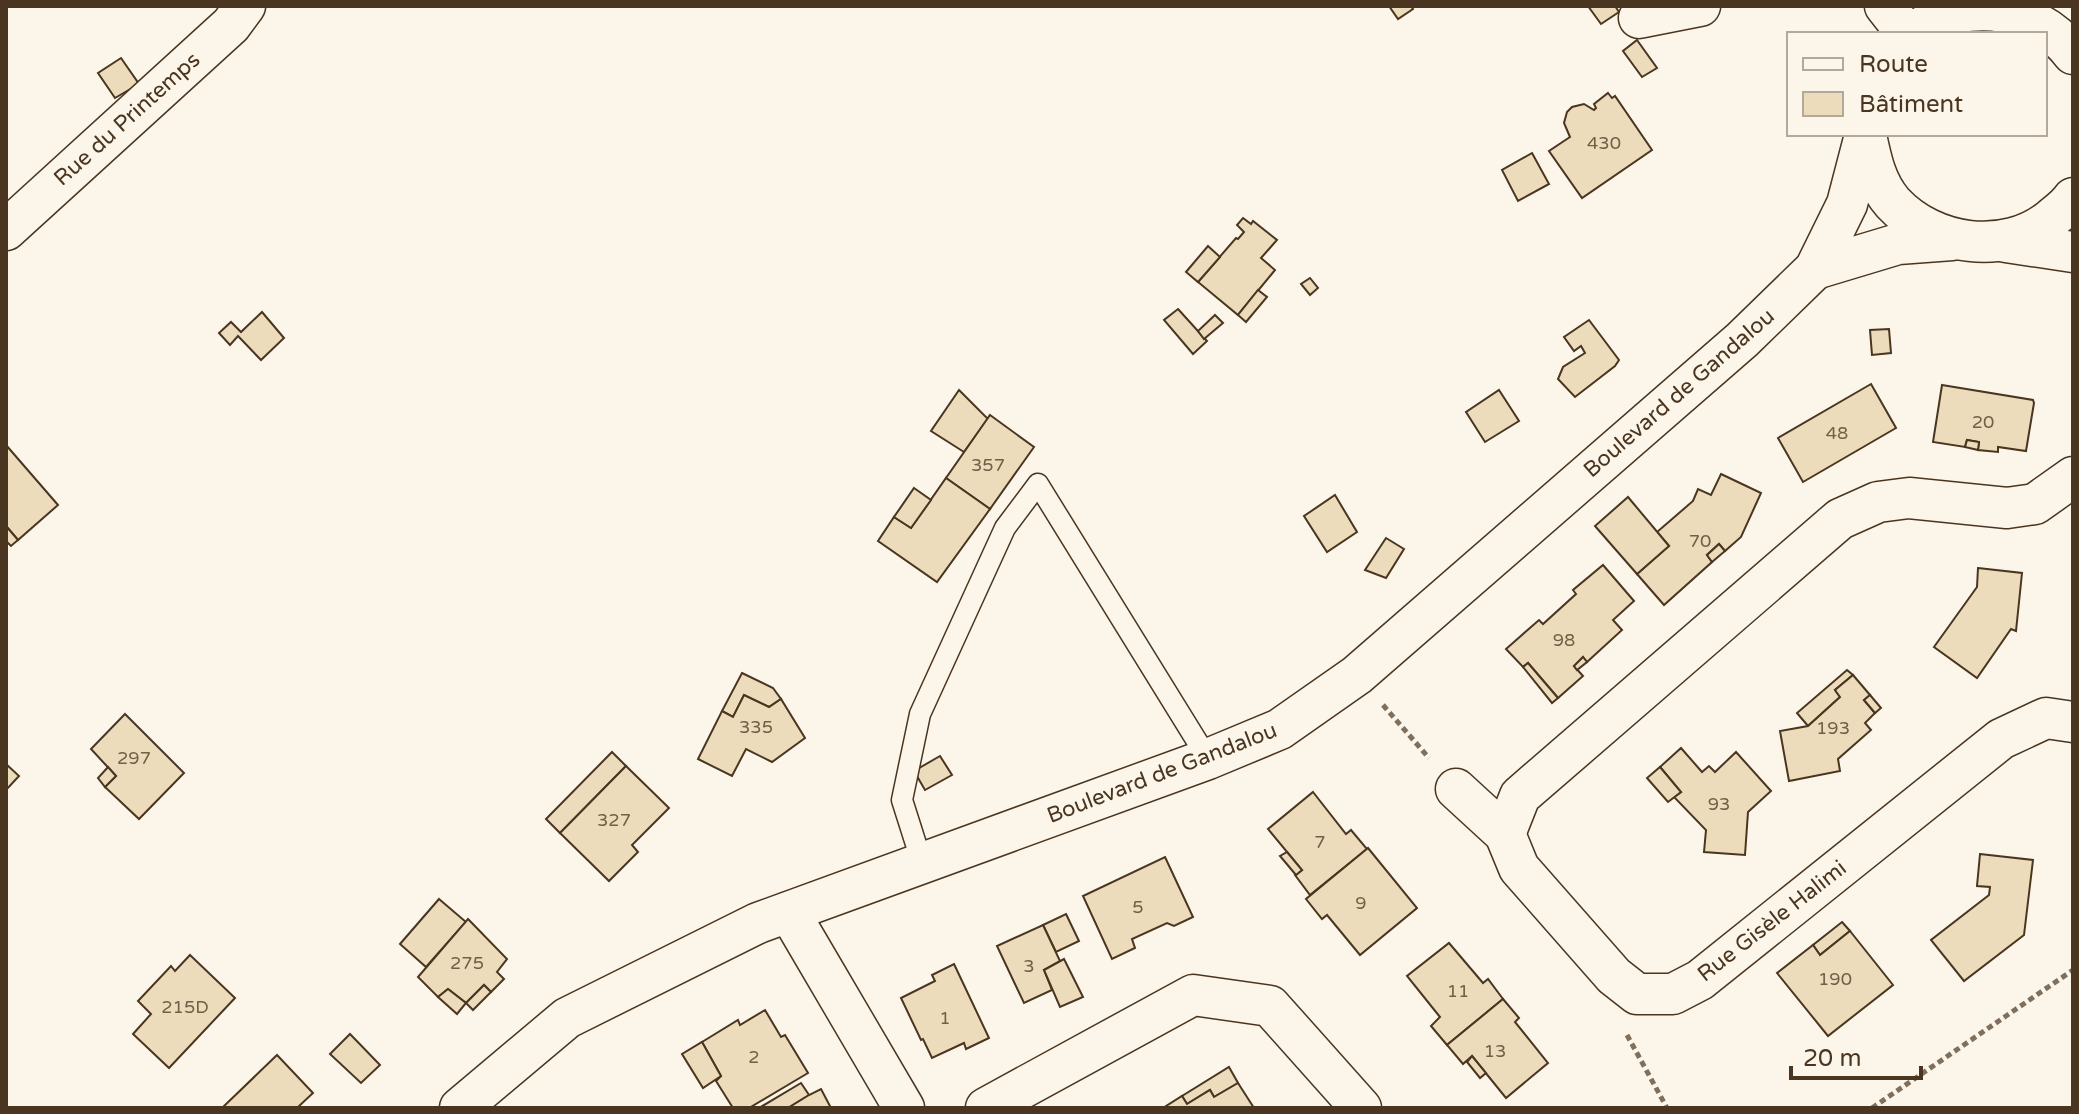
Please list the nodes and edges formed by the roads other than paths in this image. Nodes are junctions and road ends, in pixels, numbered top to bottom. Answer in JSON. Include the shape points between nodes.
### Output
{"nodes":[{"id":1,"x":245,"y":6,"type":"edge"},
{"id":2,"x":1700,"y":6,"type":"edge"},
{"id":3,"x":1885,"y":6,"type":"edge"},
{"id":4,"x":2020,"y":10,"type":"edge"},
{"id":5,"x":1639,"y":18,"type":"dead end"},
{"id":6,"x":1907,"y":32,"type":"edge"},
{"id":7,"x":1912,"y":32,"type":"edge"},
{"id":8,"x":2073,"y":54,"type":"edge"},
{"id":9,"x":1866,"y":136,"type":"edge"},
{"id":10,"x":1866,"y":136,"type":"edge"},
{"id":11,"x":2073,"y":198,"type":"edge"},
{"id":12,"x":6,"y":230,"type":"edge"},
{"id":13,"x":1954,"y":240,"type":"junction"},
{"id":14,"x":2002,"y":242,"type":"junction"},
{"id":15,"x":2073,"y":252,"type":"edge"},
{"id":16,"x":1815,"y":269,"type":"junction"},
{"id":17,"x":2073,"y":477,"type":"edge"},
{"id":18,"x":2073,"y":722,"type":"edge"},
{"id":19,"x":1208,"y":759,"type":"junction"},
{"id":20,"x":1456,"y":789,"type":"road end"},
{"id":21,"x":1505,"y":834,"type":"junction"},
{"id":22,"x":922,"y":863,"type":"junction"},
{"id":23,"x":789,"y":912,"type":"junction"},
{"id":24,"x":460,"y":1108,"type":"edge"},
{"id":25,"x":904,"y":1108,"type":"edge"},
{"id":26,"x":986,"y":1108,"type":"edge"},
{"id":27,"x":1361,"y":1108,"type":"edge"}],
"edges":[{"from":1,"to":12,"type":"street","name":"Rue du Printemps","via":[[231,25]]},
{"from":2,"to":5,"type":"street"},
{"from":3,"to":6,"type":"street"},
{"from":4,"to":7,"type":"street","via":[[1977,9],[1940,16]]},
{"from":4,"to":8,"type":"street"},
{"from":9,"to":13,"type":"street","via":[[1874,171],[1893,202],[1921,226]]},
{"from":10,"to":16,"type":"street","name":"Boulevard de Gandalou","via":[[1847,204]]},
{"from":11,"to":14,"type":"street","via":[[2038,229]]},
{"from":13,"to":14,"type":"street","name":"Boulevard de Gandalou"},
{"from":13,"to":16,"type":"street","name":"Boulevard de Gandalou","via":[[1898,244]]},
{"from":14,"to":15,"type":"street"},
{"from":16,"to":19,"type":"street","name":"Boulevard de Gandalou","via":[[1742,340],[1357,675],[1280,729]]},
{"from":17,"to":21,"type":"street","via":[[2035,504],[2007,508],[1909,498],[1878,502],[1840,519],[1520,796]]},
{"from":18,"to":21,"type":"street","name":"Rue Gisèle Halimi","via":[[2046,718],[2001,739],[1700,980],[1673,994],[1637,994],[1614,976],[1519,868]]},
{"from":19,"to":22,"type":"street","name":"Boulevard de Gandalou"},
{"from":19,"to":22,"type":"lane","via":[[1038,484],[1005,528],[920,714],[902,800]]},
{"from":20,"to":21,"type":"street"},
{"from":22,"to":23,"type":"street","name":"Boulevard de Gandalou"},
{"from":23,"to":24,"type":"street","name":"Boulevard de Gandalou","via":[[567,1018]]},
{"from":23,"to":25,"type":"street"},
{"from":26,"to":27,"type":"street","via":[[1193,995],[1270,1006]]}]}
